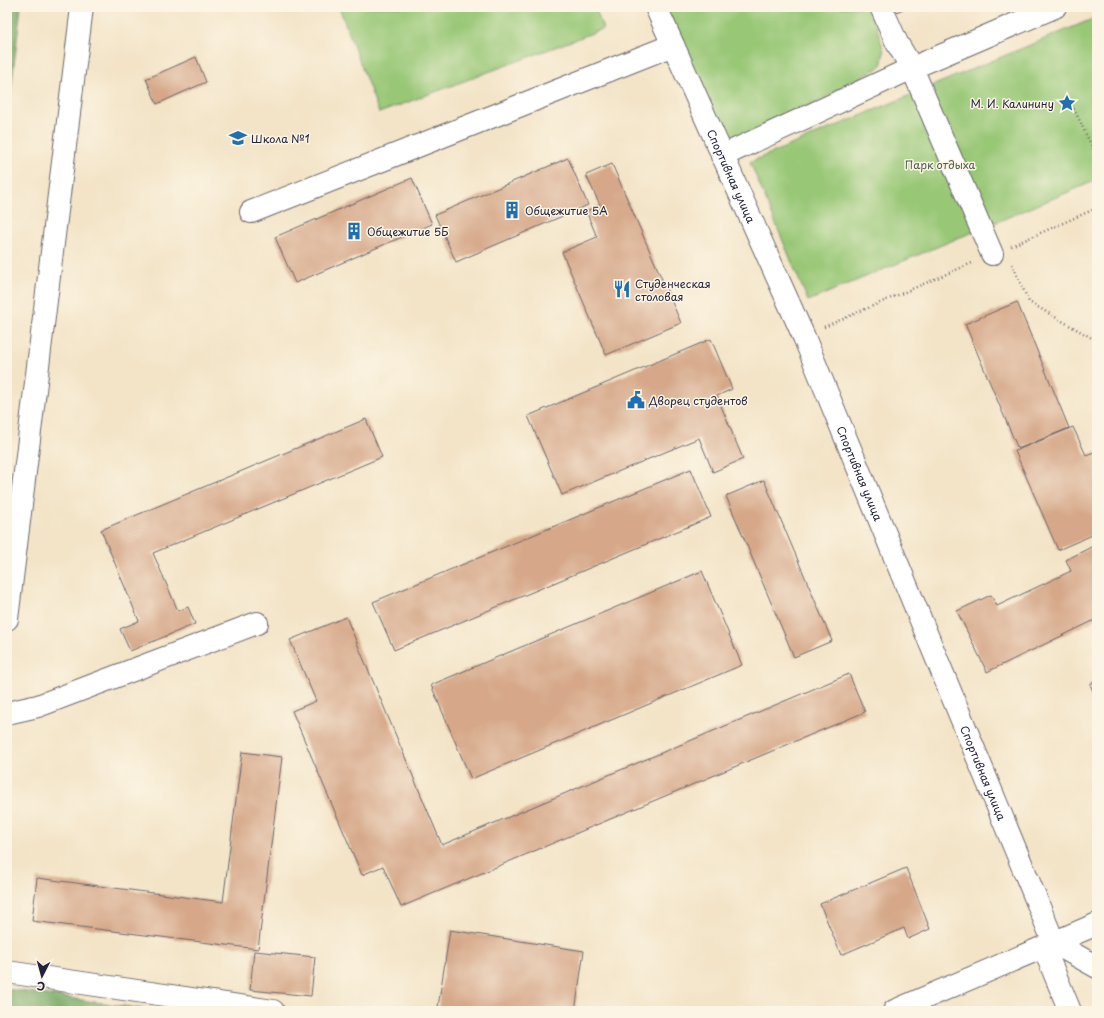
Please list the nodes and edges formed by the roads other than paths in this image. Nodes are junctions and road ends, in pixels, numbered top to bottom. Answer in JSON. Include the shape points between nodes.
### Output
{"nodes":[{"id":1,"x":82,"y":7,"type":"edge"},
{"id":2,"x":656,"y":7,"type":"edge"},
{"id":3,"x":881,"y":7,"type":"edge"},
{"id":4,"x":1055,"y":7,"type":"edge"},
{"id":5,"x":673,"y":45,"type":"junction"},
{"id":6,"x":912,"y":68,"type":"junction"},
{"id":7,"x":722,"y":156,"type":"junction"},
{"id":8,"x":251,"y":212,"type":"dead end"},
{"id":9,"x":998,"y":251,"type":"road end"},
{"id":10,"x":7,"y":619,"type":"edge"},
{"id":11,"x":257,"y":623,"type":"dead end"},
{"id":12,"x":7,"y":713,"type":"edge"},
{"id":13,"x":1097,"y":924,"type":"edge"},
{"id":14,"x":1049,"y":945,"type":"junction"},
{"id":15,"x":1097,"y":967,"type":"edge"},
{"id":16,"x":7,"y":972,"type":"edge"},
{"id":17,"x":273,"y":1011,"type":"edge"},
{"id":18,"x":894,"y":1011,"type":"edge"},
{"id":19,"x":1070,"y":1011,"type":"edge"}],
"edges":[{"from":1,"to":10,"type":"street"},
{"from":2,"to":5,"type":"street","name":"Спортивная улица"},
{"from":3,"to":6,"type":"street"},
{"from":4,"to":6,"type":"street"},
{"from":5,"to":7,"type":"street","name":"Спортивная улица"},
{"from":5,"to":8,"type":"street"},
{"from":6,"to":7,"type":"street"},
{"from":6,"to":9,"type":"street"},
{"from":7,"to":14,"type":"street","name":"Спортивная улица","via":[[804,336]]},
{"from":11,"to":12,"type":"street","via":[[38,706]]},
{"from":13,"to":14,"type":"street"},
{"from":14,"to":15,"type":"street"},
{"from":14,"to":18,"type":"street"},
{"from":14,"to":19,"type":"street","name":"Спортивная улица"},
{"from":16,"to":17,"type":"street"}]}
